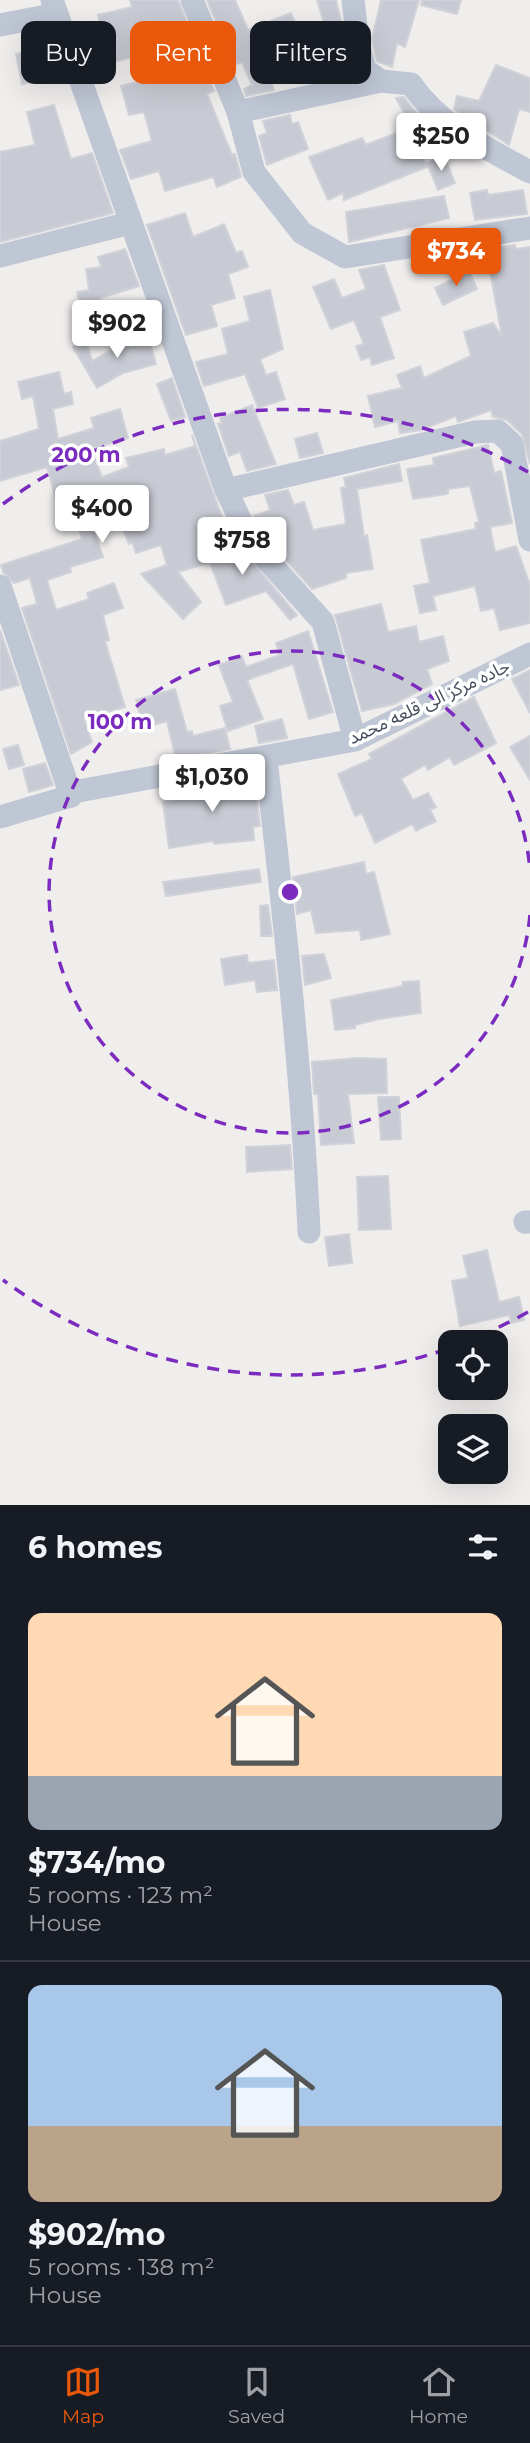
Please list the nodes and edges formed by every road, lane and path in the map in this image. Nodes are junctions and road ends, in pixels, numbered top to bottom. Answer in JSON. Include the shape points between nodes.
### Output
{"nodes":[{"id":1,"x":192,"y":0,"type":"edge"},
{"id":2,"x":354,"y":0,"type":"edge"},
{"id":3,"x":55,"y":7,"type":"edge"},
{"id":4,"x":0,"y":25,"type":"edge"},
{"id":5,"x":381,"y":81,"type":"junction"},
{"id":6,"x":238,"y":112,"type":"junction"},
{"id":7,"x":530,"y":172,"type":"edge"},
{"id":8,"x":130,"y":223,"type":"junction"},
{"id":9,"x":530,"y":228,"type":"edge"},
{"id":10,"x":0,"y":256,"type":"edge"},
{"id":11,"x":226,"y":491,"type":"junction"},
{"id":12,"x":530,"y":540,"type":"edge"},
{"id":13,"x":0,"y":586,"type":"edge"},
{"id":14,"x":530,"y":654,"type":"edge"},
{"id":15,"x":355,"y":740,"type":"junction"},
{"id":16,"x":266,"y":759,"type":"junction"},
{"id":17,"x":71,"y":796,"type":"junction"},
{"id":18,"x":0,"y":817,"type":"edge"},
{"id":19,"x":309,"y":1232,"type":"dead end"}],
"edges":[{"from":1,"to":6,"type":"street"},
{"from":2,"to":5,"type":"street","via":[[365,70]]},
{"from":3,"to":4,"type":"street"},
{"from":3,"to":8,"type":"street"},
{"from":5,"to":6,"type":"street"},
{"from":5,"to":7,"type":"street","via":[[411,84],[426,106],[457,131]]},
{"from":6,"to":9,"type":"street","via":[[254,172],[302,233],[345,257]]},
{"from":8,"to":10,"type":"street"},
{"from":8,"to":11,"type":"street"},
{"from":11,"to":12,"type":"street","via":[[475,432],[498,431],[512,444]]},
{"from":11,"to":15,"type":"street","via":[[251,542],[323,622]]},
{"from":13,"to":17,"type":"street"},
{"from":14,"to":15,"type":"street","name":"جاده مرکز الی قلعه محمد"},
{"from":15,"to":16,"type":"street","name":"جاده مرکز الی قلعه محمد"},
{"from":16,"to":17,"type":"street","name":"جاده مرکز الی قلعه محمد","via":[[73,792]]},
{"from":16,"to":19,"type":"street","via":[[283,900]]},
{"from":17,"to":18,"type":"street","name":"جاده مرکز الی قلعه محمد"}]}
